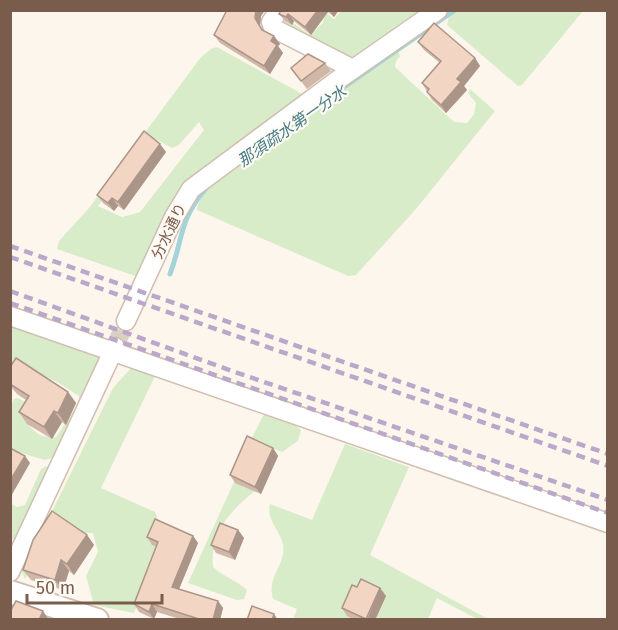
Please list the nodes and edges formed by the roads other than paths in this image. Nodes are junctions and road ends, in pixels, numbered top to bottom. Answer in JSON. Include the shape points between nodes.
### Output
{"nodes":[{"id":1,"x":279,"y":10,"type":"edge"},
{"id":2,"x":433,"y":12,"type":"edge"},
{"id":3,"x":353,"y":69,"type":"junction"},
{"id":4,"x":10,"y":316,"type":"edge"},
{"id":5,"x":126,"y":321,"type":"tunnel mouth"},
{"id":6,"x":114,"y":350,"type":"junction"},
{"id":7,"x":608,"y":523,"type":"edge"},
{"id":8,"x":10,"y":572,"type":"edge"},
{"id":9,"x":10,"y":592,"type":"edge"},
{"id":10,"x":97,"y":620,"type":"edge"}],
"edges":[{"from":1,"to":3,"type":"street","via":[[271,22],[273,28]]},
{"from":2,"to":3,"type":"street","name":"分水通り"},
{"from":3,"to":5,"type":"street","name":"分水通り","via":[[191,189]]},
{"from":4,"to":6,"type":"street"},
{"from":6,"to":7,"type":"street"},
{"from":6,"to":8,"type":"street"},
{"from":9,"to":10,"type":"street"}]}
